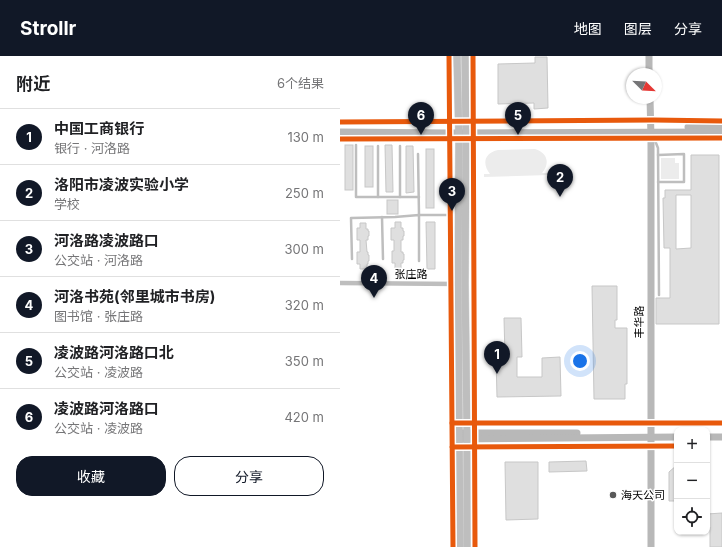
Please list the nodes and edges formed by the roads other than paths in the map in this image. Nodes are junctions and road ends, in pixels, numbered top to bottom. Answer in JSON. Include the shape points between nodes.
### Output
{"nodes":[{"id":1,"x":457,"y":56,"type":"edge"},
{"id":2,"x":465,"y":56,"type":"edge"},
{"id":3,"x":648,"y":56,"type":"edge"},
{"id":4,"x":648,"y":68,"type":"edge"},
{"id":5,"x":648,"y":104,"type":"edge"},
{"id":6,"x":722,"y":127,"type":"edge"},
{"id":7,"x":648,"y":130,"type":"junction"},
{"id":8,"x":340,"y":131,"type":"edge"},
{"id":9,"x":462,"y":131,"type":"junction"},
{"id":10,"x":722,"y":132,"type":"edge"},
{"id":11,"x":356,"y":145,"type":"dead end"},
{"id":12,"x":378,"y":146,"type":"dead end"},
{"id":13,"x":400,"y":146,"type":"dead end"},
{"id":14,"x":418,"y":154,"type":"dead end"},
{"id":15,"x":658,"y":155,"type":"junction"},
{"id":16,"x":658,"y":182,"type":"junction"},
{"id":17,"x":378,"y":197,"type":"junction"},
{"id":18,"x":400,"y":197,"type":"junction"},
{"id":19,"x":419,"y":197,"type":"junction"},
{"id":20,"x":419,"y":215,"type":"junction"},
{"id":21,"x":451,"y":215,"type":"dead end"},
{"id":22,"x":382,"y":217,"type":"junction"},
{"id":23,"x":383,"y":258,"type":"dead end"},
{"id":24,"x":352,"y":259,"type":"dead end"},
{"id":25,"x":419,"y":261,"type":"dead end"},
{"id":26,"x":340,"y":283,"type":"edge"},
{"id":27,"x":458,"y":284,"type":"junction"},
{"id":28,"x":659,"y":295,"type":"dead end"},
{"id":29,"x":674,"y":432,"type":"edge"},
{"id":30,"x":710,"y":432,"type":"edge"},
{"id":31,"x":722,"y":432,"type":"edge"},
{"id":32,"x":649,"y":435,"type":"junction"},
{"id":33,"x":463,"y":436,"type":"junction"},
{"id":34,"x":674,"y":437,"type":"edge"},
{"id":35,"x":710,"y":437,"type":"edge"},
{"id":36,"x":722,"y":437,"type":"edge"},
{"id":37,"x":460,"y":547,"type":"edge"},
{"id":38,"x":467,"y":547,"type":"edge"},
{"id":39,"x":648,"y":547,"type":"edge"},
{"id":40,"x":651,"y":547,"type":"edge"}],
"edges":[{"from":1,"to":9,"type":"main road"},
{"from":2,"to":9,"type":"main road"},
{"from":3,"to":4,"type":"street"},
{"from":5,"to":7,"type":"street","name":"丰华路"},
{"from":6,"to":7,"type":"street"},
{"from":7,"to":9,"type":"street"},
{"from":7,"to":10,"type":"street"},
{"from":7,"to":15,"type":"lane","via":[[654,138]]},
{"from":7,"to":32,"type":"street","name":"丰华路"},
{"from":8,"to":9,"type":"street"},
{"from":9,"to":27,"type":"main road"},
{"from":9,"to":33,"type":"main road","via":[[465,284]]},
{"from":11,"to":17,"type":"lane","via":[[356,197]]},
{"from":12,"to":17,"type":"lane"},
{"from":13,"to":18,"type":"lane"},
{"from":14,"to":19,"type":"lane"},
{"from":15,"to":16,"type":"lane"},
{"from":15,"to":16,"type":"lane","via":[[684,154],[684,182]]},
{"from":16,"to":28,"type":"lane"},
{"from":17,"to":18,"type":"lane"},
{"from":18,"to":19,"type":"lane"},
{"from":19,"to":20,"type":"lane"},
{"from":20,"to":21,"type":"lane"},
{"from":20,"to":22,"type":"lane"},
{"from":20,"to":25,"type":"lane"},
{"from":22,"to":23,"type":"lane"},
{"from":22,"to":24,"type":"lane","via":[[351,218]]},
{"from":26,"to":27,"type":"street","name":"张庄路"},
{"from":27,"to":33,"type":"main road"},
{"from":29,"to":32,"type":"street"},
{"from":30,"to":31,"type":"street"},
{"from":32,"to":33,"type":"street"},
{"from":32,"to":34,"type":"street"},
{"from":32,"to":39,"type":"street","name":"丰华路"},
{"from":32,"to":40,"type":"street","name":"丰华路"},
{"from":33,"to":37,"type":"main road"},
{"from":33,"to":38,"type":"main road"},
{"from":35,"to":36,"type":"street"}]}
